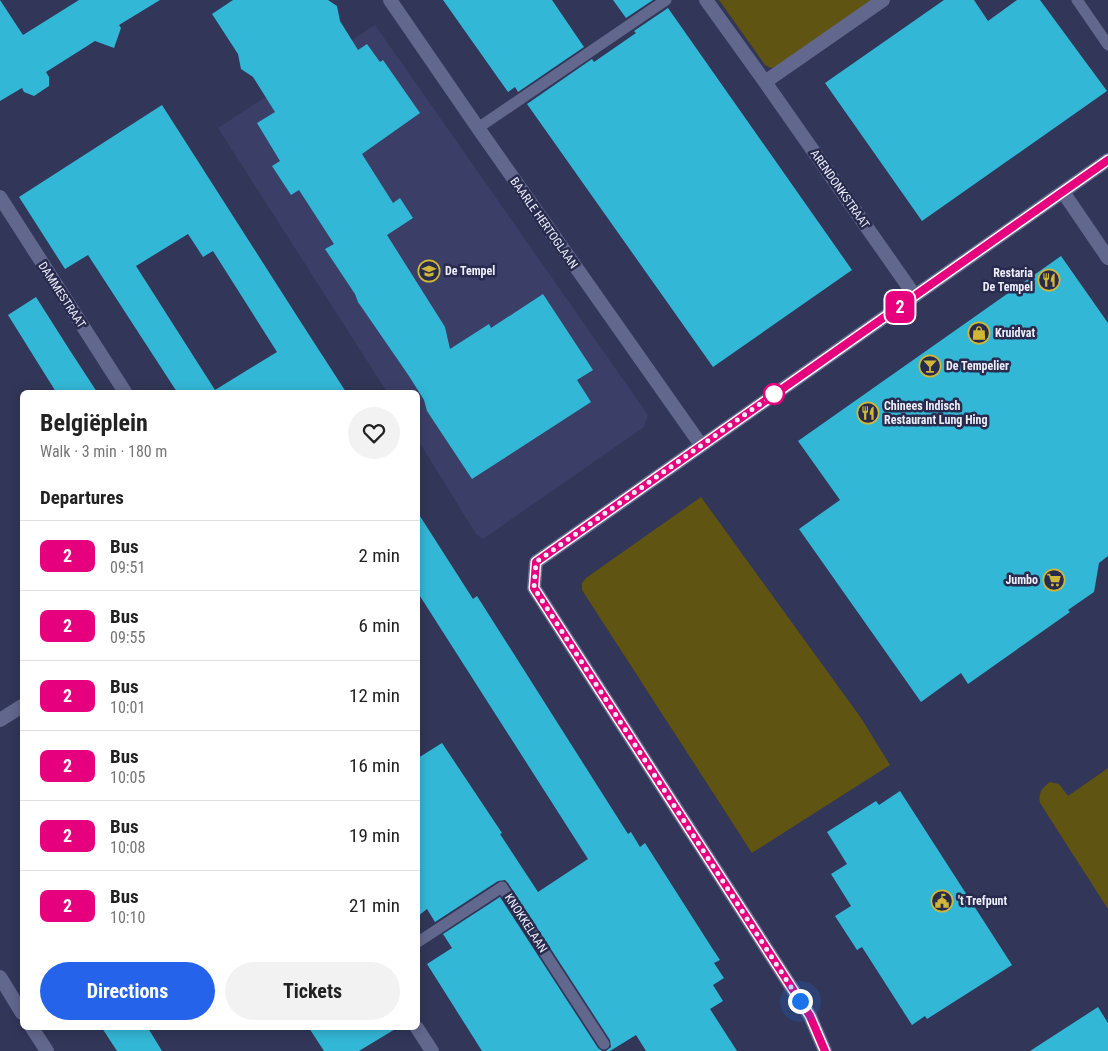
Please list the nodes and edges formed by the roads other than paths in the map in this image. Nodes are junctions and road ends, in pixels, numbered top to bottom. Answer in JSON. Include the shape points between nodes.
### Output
{"nodes":[{"id":1,"x":390,"y":0,"type":"edge"},
{"id":2,"x":666,"y":0,"type":"edge"},
{"id":3,"x":706,"y":0,"type":"edge"},
{"id":4,"x":884,"y":0,"type":"edge"},
{"id":5,"x":1077,"y":0,"type":"edge"},
{"id":6,"x":1108,"y":45,"type":"edge"},
{"id":7,"x":765,"y":82,"type":"junction"},
{"id":8,"x":478,"y":128,"type":"junction"},
{"id":9,"x":1108,"y":160,"type":"edge"},
{"id":10,"x":1063,"y":192,"type":"junction"},
{"id":11,"x":0,"y":197,"type":"edge"},
{"id":12,"x":1108,"y":258,"type":"edge"},
{"id":13,"x":915,"y":296,"type":"junction"},
{"id":14,"x":124,"y":390,"type":"edge"},
{"id":15,"x":701,"y":445,"type":"junction"},
{"id":16,"x":20,"y":707,"type":"edge"},
{"id":17,"x":0,"y":720,"type":"edge"},
{"id":18,"x":420,"y":941,"type":"edge"},
{"id":19,"x":0,"y":977,"type":"edge"},
{"id":20,"x":20,"y":1010,"type":"edge"},
{"id":21,"x":33,"y":1030,"type":"edge"},
{"id":22,"x":418,"y":1030,"type":"edge"},
{"id":23,"x":604,"y":1044,"type":"dead end"},
{"id":24,"x":47,"y":1051,"type":"edge"},
{"id":25,"x":432,"y":1051,"type":"edge"},
{"id":26,"x":825,"y":1051,"type":"edge"}],
"edges":[{"from":1,"to":8,"type":"street","name":"BAARLE HERTOGLAAN"},
{"from":2,"to":8,"type":"lane"},
{"from":3,"to":7,"type":"street","name":"ARENDONKSTRAAT"},
{"from":4,"to":7,"type":"street"},
{"from":5,"to":6,"type":"lane"},
{"from":7,"to":13,"type":"street","name":"ARENDONKSTRAAT"},
{"from":8,"to":15,"type":"street","name":"BAARLE HERTOGLAAN"},
{"from":9,"to":10,"type":"street"},
{"from":10,"to":12,"type":"street"},
{"from":10,"to":13,"type":"street"},
{"from":11,"to":14,"type":"street","name":"DAMMESTRAAT"},
{"from":13,"to":15,"type":"street"},
{"from":15,"to":26,"type":"street","via":[[536,562],[534,588],[810,1016]]},
{"from":16,"to":17,"type":"street"},
{"from":18,"to":23,"type":"lane","name":"KNOKKELAAN","via":[[502,887]]},
{"from":19,"to":20,"type":"street"},
{"from":21,"to":24,"type":"street"},
{"from":22,"to":25,"type":"street"}]}
